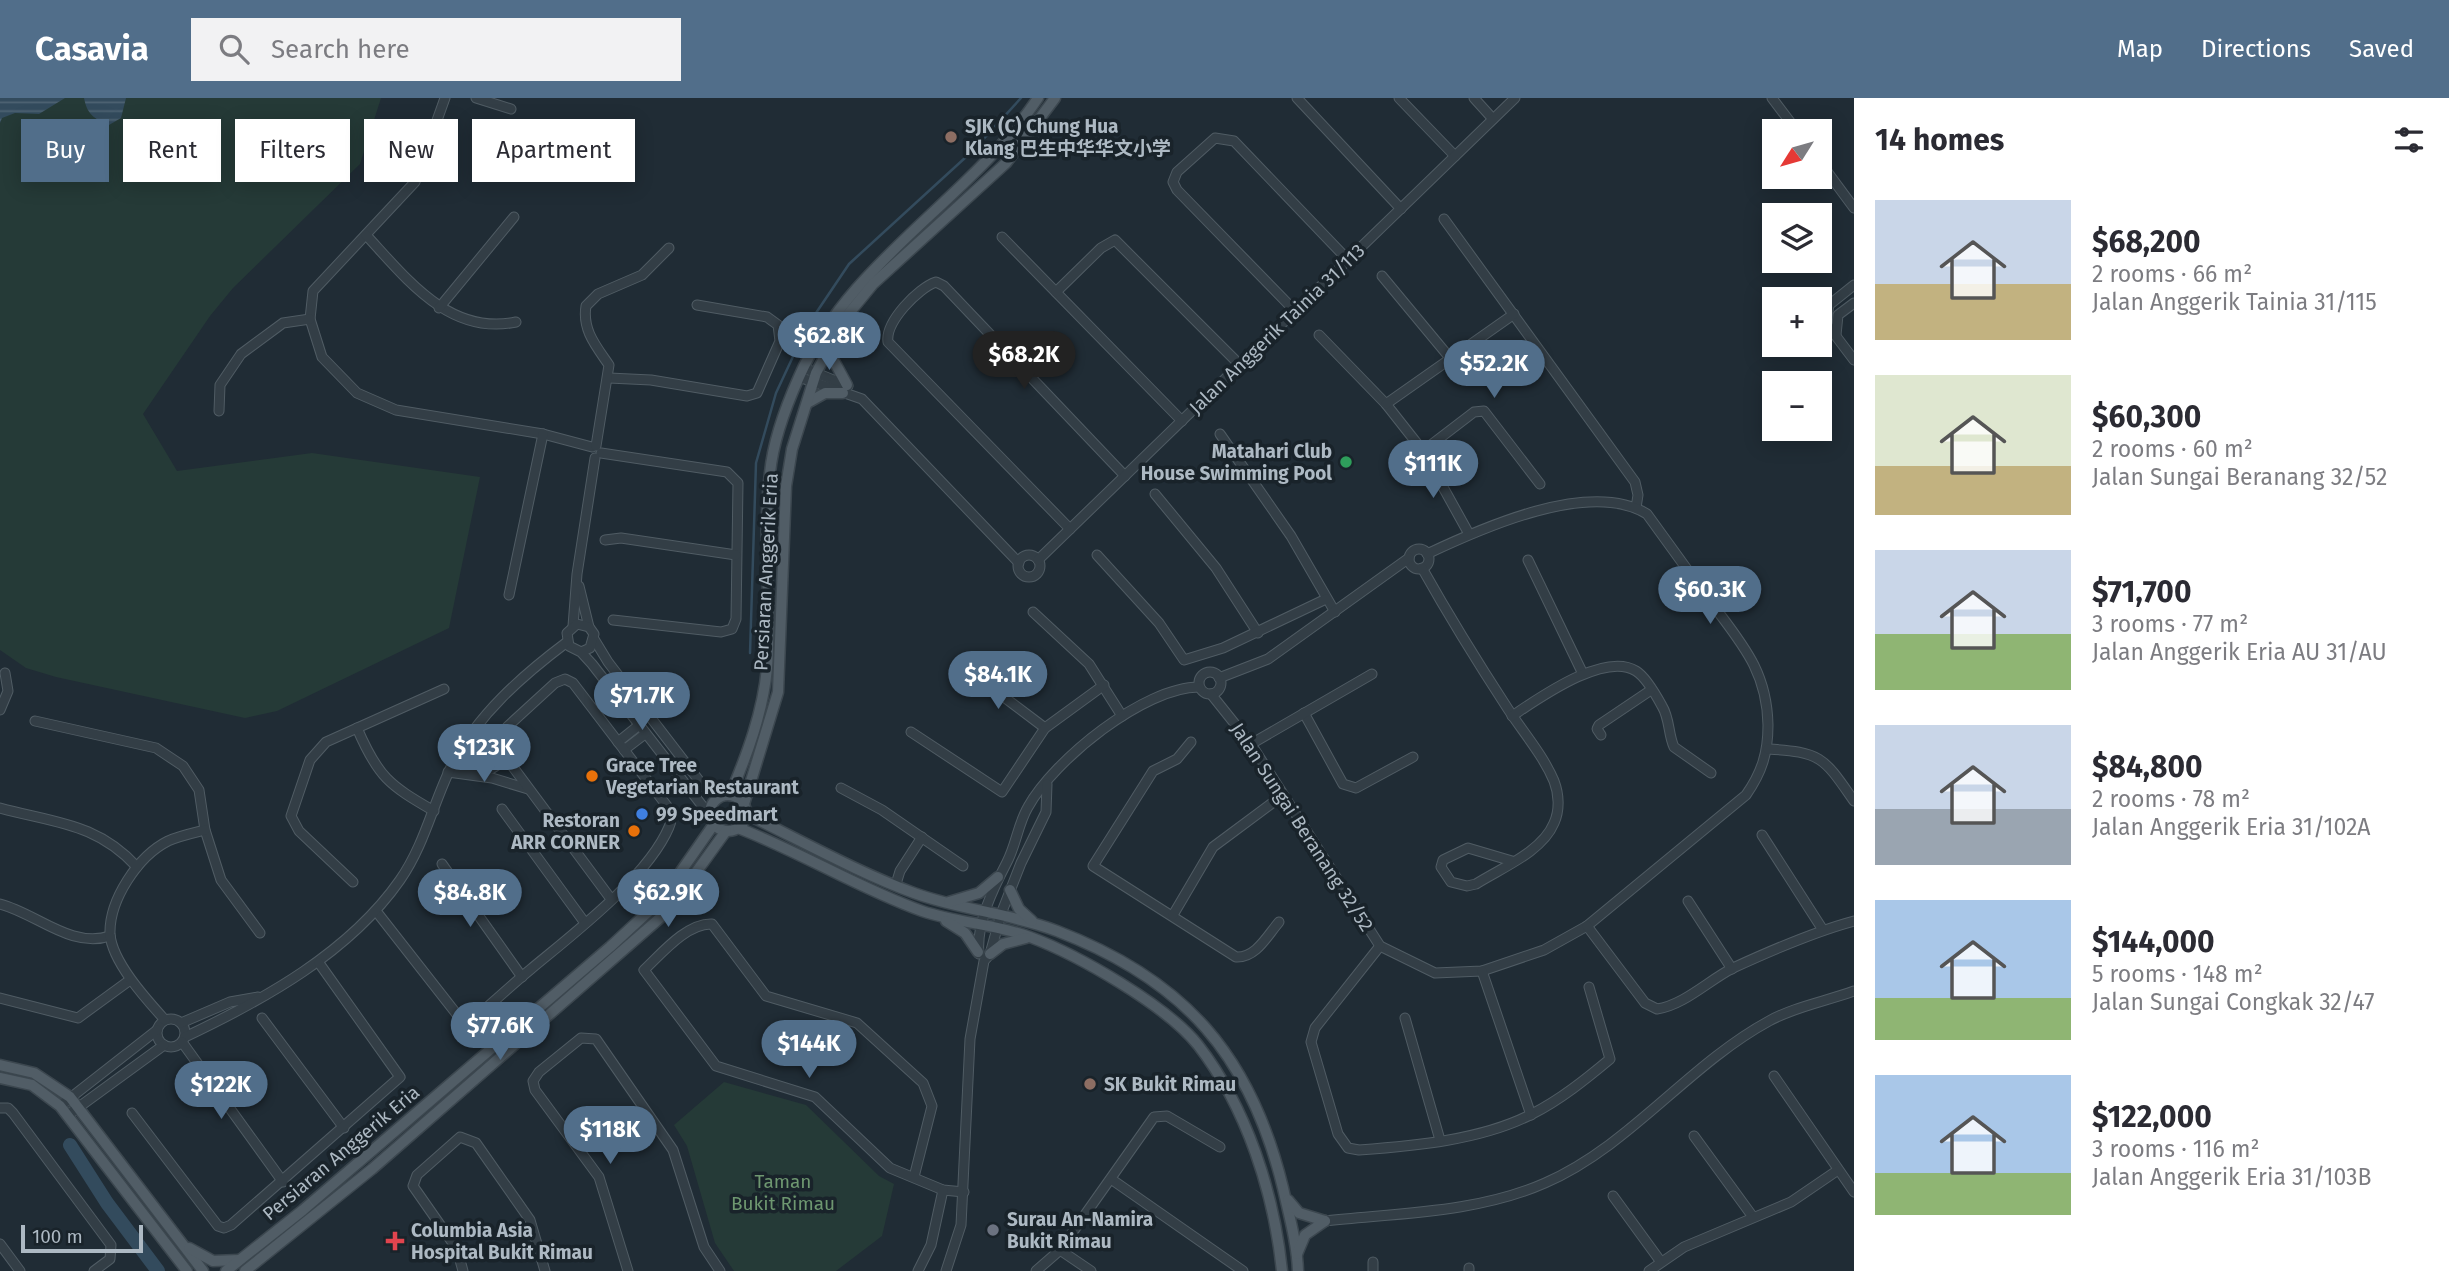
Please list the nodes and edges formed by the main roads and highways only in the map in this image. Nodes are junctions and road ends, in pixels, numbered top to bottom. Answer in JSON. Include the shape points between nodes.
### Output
{"nodes":[{"id":1,"x":1038,"y":98,"type":"edge"},
{"id":2,"x":1055,"y":98,"type":"edge"},
{"id":3,"x":827,"y":348,"type":"junction"},
{"id":4,"x":809,"y":401,"type":"junction"},
{"id":5,"x":725,"y":796,"type":"junction"},
{"id":6,"x":745,"y":809,"type":"junction"},
{"id":7,"x":712,"y":821,"type":"junction"},
{"id":8,"x":732,"y":830,"type":"junction"},
{"id":9,"x":998,"y":877,"type":"road end"},
{"id":10,"x":1010,"y":890,"type":"road end"},
{"id":11,"x":943,"y":903,"type":"junction"},
{"id":12,"x":937,"y":916,"type":"junction"},
{"id":13,"x":1036,"y":925,"type":"junction"},
{"id":14,"x":1029,"y":937,"type":"junction"},
{"id":15,"x":0,"y":1065,"type":"edge"},
{"id":16,"x":0,"y":1078,"type":"edge"},
{"id":17,"x":1283,"y":1191,"type":"junction"},
{"id":18,"x":1325,"y":1220,"type":"junction"},
{"id":19,"x":309,"y":1222,"type":"junction"},
{"id":20,"x":1292,"y":1227,"type":"junction"},
{"id":21,"x":1279,"y":1241,"type":"junction"},
{"id":22,"x":181,"y":1242,"type":"junction"},
{"id":23,"x":172,"y":1251,"type":"junction"},
{"id":24,"x":1297,"y":1254,"type":"junction"},
{"id":25,"x":242,"y":1259,"type":"junction"},
{"id":26,"x":179,"y":1271,"type":"edge"},
{"id":27,"x":187,"y":1271,"type":"edge"},
{"id":28,"x":203,"y":1271,"type":"edge"},
{"id":29,"x":226,"y":1271,"type":"edge"},
{"id":30,"x":245,"y":1271,"type":"edge"},
{"id":31,"x":253,"y":1271,"type":"edge"},
{"id":32,"x":1282,"y":1271,"type":"edge"},
{"id":33,"x":1298,"y":1271,"type":"edge"}],
"edges":[{"from":1,"to":5,"type":"main road","name":"Persiaran Anggerik Eria","via":[[996,153],[866,277],[801,373],[770,472],[767,668],[754,729]]},
{"from":2,"to":3,"type":"main road","name":"Persiaran Anggerik Eria","via":[[1006,163],[879,278]]},
{"from":3,"to":4,"type":"main road","name":"Persiaran Anggerik Eria"},
{"from":3,"to":4,"type":"main road","via":[[848,390]]},
{"from":4,"to":6,"type":"main road","name":"Persiaran Anggerik Eria","via":[[795,436],[786,485],[778,692]]},
{"from":5,"to":6,"type":"main road"},
{"from":5,"to":7,"type":"main road","name":"Persiaran Anggerik Eria","via":[[712,805]]},
{"from":6,"to":8,"type":"main road","name":"Persiaran Anggerik Eria"},
{"from":6,"to":11,"type":"main road"},
{"from":7,"to":8,"type":"main road"},
{"from":7,"to":25,"type":"main road","name":"Persiaran Anggerik Eria","via":[[661,900]]},
{"from":8,"to":12,"type":"main road"},
{"from":8,"to":19,"type":"main road","name":"Persiaran Anggerik Eria","via":[[668,911]]},
{"from":9,"to":11,"type":"main road","via":[[979,893]]},
{"from":10,"to":13,"type":"main road","via":[[1019,909]]},
{"from":11,"to":13,"type":"main road"},
{"from":12,"to":14,"type":"main road"},
{"from":12,"to":14,"type":"main road","via":[[965,933],[984,956],[1003,944]]},
{"from":13,"to":17,"type":"main road","via":[[1142,973],[1195,1014],[1256,1103]]},
{"from":14,"to":21,"type":"main road","via":[[1124,986],[1196,1043],[1237,1108]]},
{"from":15,"to":22,"type":"main road","via":[[34,1073],[70,1097]]},
{"from":16,"to":23,"type":"main road","via":[[32,1085],[60,1105]]},
{"from":17,"to":18,"type":"main road","via":[[1299,1213]]},
{"from":17,"to":20,"type":"main road"},
{"from":18,"to":20,"type":"main road"},
{"from":18,"to":24,"type":"main road","via":[[1305,1235]]},
{"from":19,"to":30,"type":"main road","name":"Persiaran Anggerik Eria"},
{"from":19,"to":31,"type":"main road"},
{"from":20,"to":21,"type":"main road"},
{"from":20,"to":24,"type":"main road"},
{"from":21,"to":32,"type":"main road"},
{"from":22,"to":25,"type":"main road","via":[[207,1260]]},
{"from":22,"to":28,"type":"main road"},
{"from":23,"to":26,"type":"main road"},
{"from":23,"to":27,"type":"main road"},
{"from":24,"to":33,"type":"main road"},
{"from":25,"to":29,"type":"main road","name":"Persiaran Anggerik Eria"}]}
